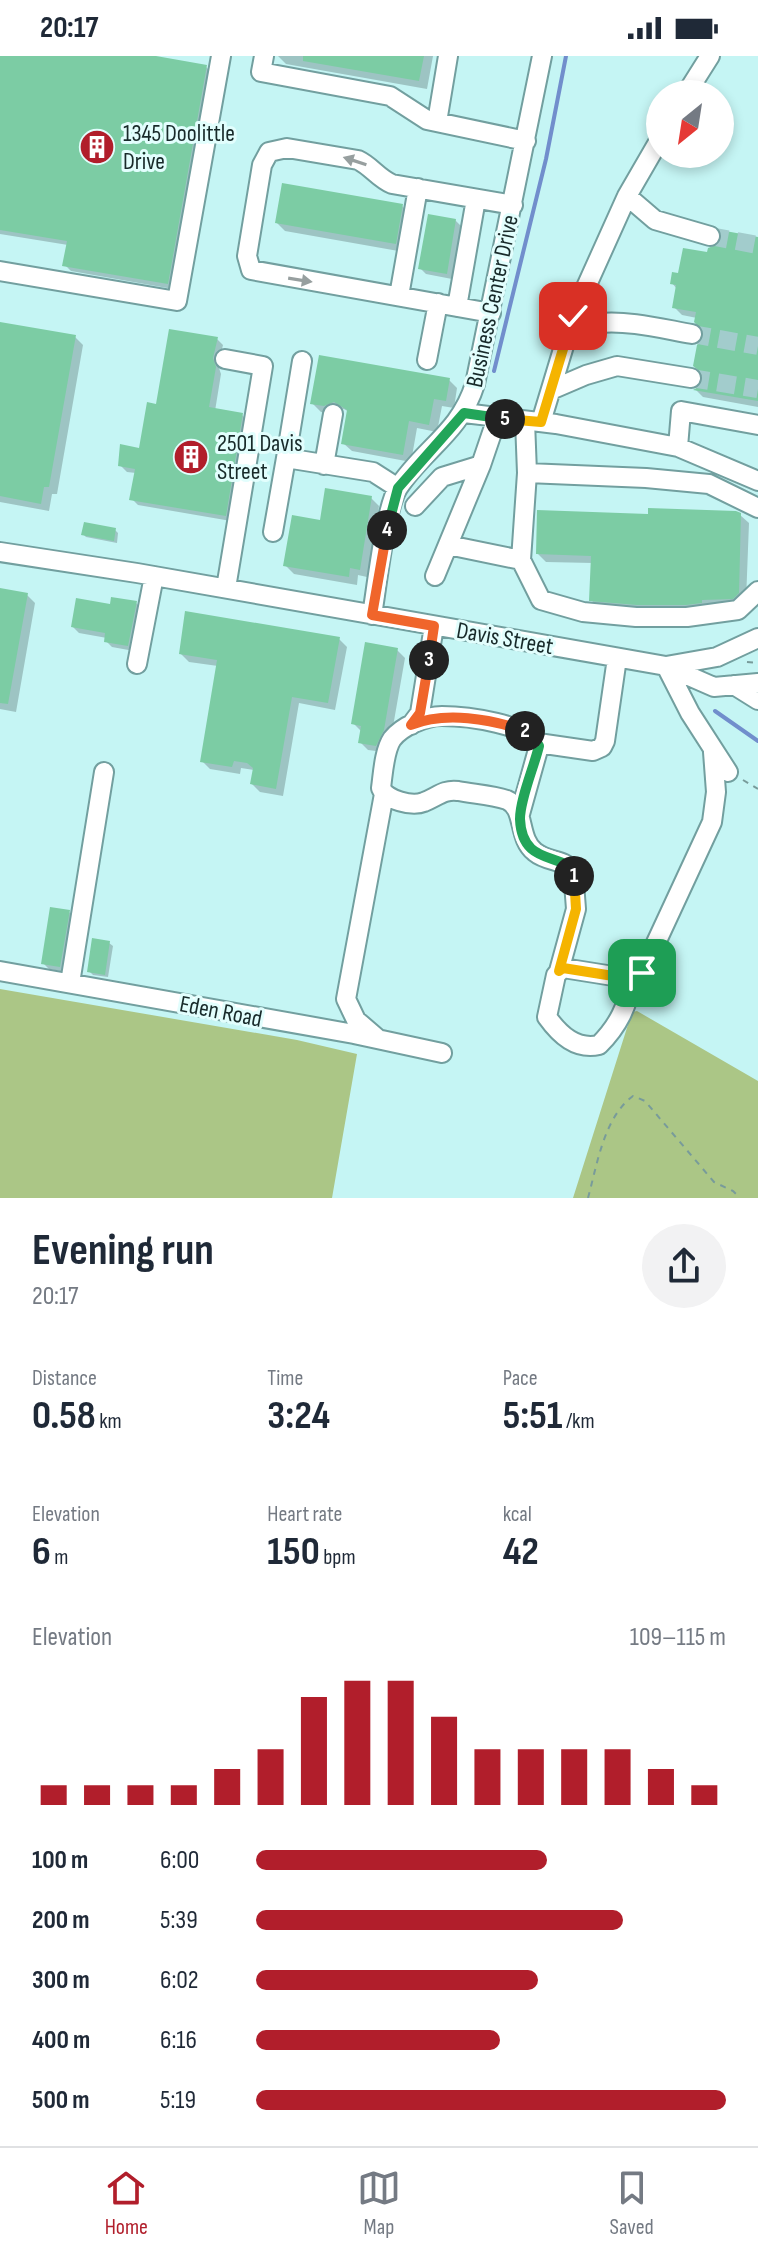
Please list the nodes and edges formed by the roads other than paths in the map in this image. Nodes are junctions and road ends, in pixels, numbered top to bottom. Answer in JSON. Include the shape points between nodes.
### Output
{"nodes":[{"id":1,"x":221,"y":56,"type":"edge"},
{"id":2,"x":264,"y":56,"type":"edge"},
{"id":3,"x":448,"y":56,"type":"edge"},
{"id":4,"x":542,"y":56,"type":"edge"},
{"id":5,"x":710,"y":56,"type":"edge"},
{"id":6,"x":695,"y":80,"type":"edge"},
{"id":7,"x":437,"y":122,"type":"junction"},
{"id":8,"x":526,"y":141,"type":"junction"},
{"id":9,"x":646,"y":163,"type":"edge"},
{"id":10,"x":421,"y":189,"type":"junction"},
{"id":11,"x":627,"y":196,"type":"junction"},
{"id":12,"x":476,"y":199,"type":"junction"},
{"id":13,"x":513,"y":205,"type":"junction"},
{"id":14,"x":710,"y":236,"type":"tunnel mouth"},
{"id":15,"x":0,"y":271,"type":"edge"},
{"id":16,"x":404,"y":297,"type":"junction"},
{"id":17,"x":438,"y":303,"type":"junction"},
{"id":18,"x":457,"y":307,"type":"junction"},
{"id":19,"x":491,"y":313,"type":"junction"},
{"id":20,"x":692,"y":334,"type":"tunnel mouth"},
{"id":21,"x":566,"y":341,"type":"junction"},
{"id":22,"x":225,"y":359,"type":"dead end"},
{"id":23,"x":427,"y":360,"type":"dead end"},
{"id":24,"x":302,"y":361,"type":"dead end"},
{"id":25,"x":691,"y":378,"type":"tunnel mouth"},
{"id":26,"x":551,"y":390,"type":"junction"},
{"id":27,"x":464,"y":413,"type":"junction"},
{"id":28,"x":333,"y":414,"type":"dead end"},
{"id":29,"x":497,"y":418,"type":"junction"},
{"id":30,"x":533,"y":422,"type":"junction"},
{"id":31,"x":758,"y":425,"type":"edge"},
{"id":32,"x":678,"y":447,"type":"junction"},
{"id":33,"x":286,"y":458,"type":"junction"},
{"id":34,"x":324,"y":465,"type":"junction"},
{"id":35,"x":481,"y":465,"type":"junction"},
{"id":36,"x":527,"y":473,"type":"junction"},
{"id":37,"x":758,"y":481,"type":"edge"},
{"id":38,"x":398,"y":488,"type":"junction"},
{"id":39,"x":415,"y":506,"type":"dead end"},
{"id":40,"x":758,"y":508,"type":"edge"},
{"id":41,"x":273,"y":532,"type":"dead end"},
{"id":42,"x":448,"y":545,"type":"junction"},
{"id":43,"x":0,"y":552,"type":"edge"},
{"id":44,"x":521,"y":560,"type":"junction"},
{"id":45,"x":154,"y":576,"type":"junction"},
{"id":46,"x":435,"y":576,"type":"dead end"},
{"id":47,"x":226,"y":588,"type":"junction"},
{"id":48,"x":758,"y":591,"type":"edge"},
{"id":49,"x":372,"y":615,"type":"junction"},
{"id":50,"x":434,"y":626,"type":"junction"},
{"id":51,"x":758,"y":638,"type":"edge"},
{"id":52,"x":617,"y":658,"type":"junction"},
{"id":53,"x":137,"y":664,"type":"dead end"},
{"id":54,"x":666,"y":666,"type":"junction"},
{"id":55,"x":758,"y":683,"type":"edge"},
{"id":56,"x":734,"y":685,"type":"junction"},
{"id":57,"x":758,"y":700,"type":"edge"},
{"id":58,"x":411,"y":725,"type":"junction"},
{"id":59,"x":538,"y":743,"type":"junction"},
{"id":60,"x":713,"y":749,"type":"junction"},
{"id":61,"x":104,"y":772,"type":"dead end"},
{"id":62,"x":728,"y":772,"type":"road end"},
{"id":63,"x":384,"y":794,"type":"junction"},
{"id":64,"x":520,"y":814,"type":"junction"},
{"id":65,"x":0,"y":971,"type":"edge"},
{"id":66,"x":559,"y":971,"type":"junction"},
{"id":67,"x":632,"y":979,"type":"junction"},
{"id":68,"x":70,"y":983,"type":"junction"},
{"id":69,"x":380,"y":1040,"type":"junction"},
{"id":70,"x":442,"y":1053,"type":"dead end"}],
"edges":[{"from":1,"to":15,"type":"street","via":[[177,301]]},
{"from":2,"to":7,"type":"street","via":[[261,72],[390,96]]},
{"from":3,"to":7,"type":"street"},
{"from":4,"to":8,"type":"street","name":"Business Center Drive"},
{"from":5,"to":6,"type":"street"},
{"from":7,"to":8,"type":"street"},
{"from":8,"to":13,"type":"street","name":"Business Center Drive"},
{"from":9,"to":11,"type":"street"},
{"from":10,"to":12,"type":"street"},
{"from":10,"to":16,"type":"street"},
{"from":10,"to":16,"type":"street","one_way":true,"via":[[382,180],[358,160],[287,148],[269,152],[262,165],[247,256],[251,270]]},
{"from":11,"to":14,"type":"street","via":[[655,220]]},
{"from":11,"to":21,"type":"street"},
{"from":12,"to":13,"type":"street"},
{"from":12,"to":18,"type":"street"},
{"from":13,"to":19,"type":"street","name":"Business Center Drive"},
{"from":16,"to":17,"type":"street"},
{"from":17,"to":18,"type":"street"},
{"from":17,"to":23,"type":"street"},
{"from":18,"to":19,"type":"street"},
{"from":19,"to":27,"type":"street","name":"Business Center Drive"},
{"from":20,"to":21,"type":"street","via":[[597,323]]},
{"from":21,"to":26,"type":"street"},
{"from":22,"to":47,"type":"street","via":[[263,366]]},
{"from":24,"to":33,"type":"street"},
{"from":25,"to":26,"type":"street","via":[[617,366]]},
{"from":26,"to":30,"type":"street"},
{"from":27,"to":29,"type":"street"},
{"from":27,"to":38,"type":"street","name":"Business Center Drive"},
{"from":28,"to":34,"type":"street"},
{"from":29,"to":30,"type":"street"},
{"from":29,"to":35,"type":"street"},
{"from":30,"to":32,"type":"street"},
{"from":30,"to":36,"type":"street"},
{"from":31,"to":32,"type":"street","via":[[681,411]]},
{"from":32,"to":37,"type":"street"},
{"from":33,"to":34,"type":"street"},
{"from":33,"to":41,"type":"street"},
{"from":34,"to":38,"type":"street","via":[[373,472]]},
{"from":35,"to":39,"type":"street","via":[[442,477]]},
{"from":35,"to":42,"type":"street"},
{"from":36,"to":40,"type":"street","via":[[709,484]]},
{"from":36,"to":44,"type":"street"},
{"from":38,"to":49,"type":"street","name":"Business Center Drive"},
{"from":42,"to":44,"type":"street"},
{"from":42,"to":46,"type":"street"},
{"from":43,"to":45,"type":"street","name":"Davis Street"},
{"from":44,"to":48,"type":"street","via":[[541,600],[583,612],[687,617],[738,610]]},
{"from":45,"to":47,"type":"street","name":"Davis Street"},
{"from":45,"to":53,"type":"street"},
{"from":47,"to":49,"type":"street","name":"Davis Street"},
{"from":49,"to":50,"type":"street","name":"Davis Street"},
{"from":50,"to":52,"type":"street","name":"Davis Street"},
{"from":50,"to":58,"type":"street","via":[[420,713]]},
{"from":51,"to":54,"type":"street","via":[[717,657]]},
{"from":52,"to":54,"type":"street","name":"Davis Street"},
{"from":52,"to":59,"type":"street","via":[[602,747],[593,751]]},
{"from":54,"to":56,"type":"street","via":[[714,687]]},
{"from":54,"to":60,"type":"street"},
{"from":55,"to":56,"type":"street"},
{"from":56,"to":57,"type":"street"},
{"from":58,"to":59,"type":"street","via":[[453,717],[512,726]]},
{"from":58,"to":63,"type":"street","via":[[390,742]]},
{"from":59,"to":64,"type":"street"},
{"from":60,"to":62,"type":"street"},
{"from":60,"to":67,"type":"street","via":[[712,822],[653,952],[642,973]]},
{"from":61,"to":68,"type":"street"},
{"from":63,"to":64,"type":"street","via":[[420,803],[449,790],[508,800]]},
{"from":63,"to":69,"type":"street","via":[[346,999],[356,1020]]},
{"from":64,"to":66,"type":"street","via":[[528,845],[541,857],[573,870],[576,909]]},
{"from":65,"to":68,"type":"street","name":"Eden Road"},
{"from":66,"to":67,"type":"street"},
{"from":66,"to":67,"type":"street","via":[[547,1017],[567,1039],[592,1047],[615,1028]]},
{"from":68,"to":69,"type":"street","name":"Eden Road"},
{"from":69,"to":70,"type":"street","name":"Eden Road"}]}
